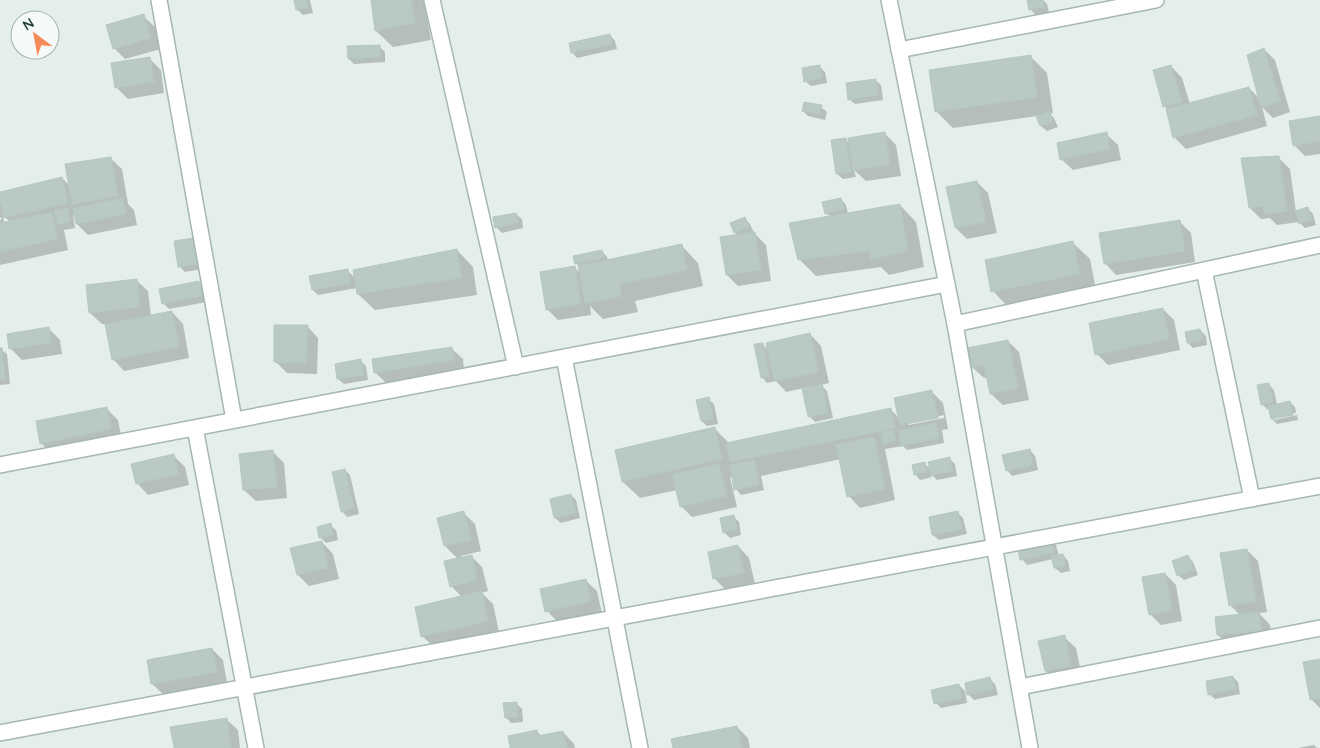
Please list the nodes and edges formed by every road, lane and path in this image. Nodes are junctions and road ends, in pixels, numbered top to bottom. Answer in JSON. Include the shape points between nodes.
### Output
{"nodes":[{"id":1,"x":159,"y":0,"type":"edge"},
{"id":2,"x":432,"y":0,"type":"edge"},
{"id":3,"x":889,"y":0,"type":"edge"},
{"id":4,"x":1156,"y":0,"type":"edge"},
{"id":5,"x":899,"y":50,"type":"junction"},
{"id":6,"x":1320,"y":245,"type":"edge"},
{"id":7,"x":1204,"y":270,"type":"junction"},
{"id":8,"x":947,"y":284,"type":"junction"},
{"id":9,"x":955,"y":324,"type":"junction"},
{"id":10,"x":564,"y":358,"type":"junction"},
{"id":11,"x":516,"y":366,"type":"junction"},
{"id":12,"x":234,"y":420,"type":"junction"},
{"id":13,"x":195,"y":428,"type":"junction"},
{"id":14,"x":0,"y":465,"type":"edge"},
{"id":15,"x":1320,"y":486,"type":"edge"},
{"id":16,"x":1252,"y":499,"type":"junction"},
{"id":17,"x":995,"y":547,"type":"junction"},
{"id":18,"x":615,"y":618,"type":"junction"},
{"id":19,"x":1320,"y":628,"type":"edge"},
{"id":20,"x":245,"y":687,"type":"junction"},
{"id":21,"x":1020,"y":687,"type":"junction"},
{"id":22,"x":0,"y":733,"type":"edge"},
{"id":23,"x":256,"y":748,"type":"edge"},
{"id":24,"x":640,"y":748,"type":"edge"},
{"id":25,"x":1030,"y":748,"type":"edge"}],
"edges":[{"from":1,"to":12,"type":"street"},
{"from":2,"to":11,"type":"street"},
{"from":3,"to":5,"type":"street"},
{"from":4,"to":5,"type":"street"},
{"from":5,"to":8,"type":"street"},
{"from":6,"to":7,"type":"street"},
{"from":7,"to":9,"type":"street"},
{"from":7,"to":16,"type":"street"},
{"from":8,"to":9,"type":"street"},
{"from":8,"to":10,"type":"street"},
{"from":9,"to":17,"type":"street"},
{"from":10,"to":11,"type":"street"},
{"from":10,"to":18,"type":"street"},
{"from":11,"to":12,"type":"street"},
{"from":12,"to":13,"type":"street"},
{"from":13,"to":14,"type":"street"},
{"from":13,"to":20,"type":"street"},
{"from":15,"to":16,"type":"street"},
{"from":16,"to":17,"type":"street"},
{"from":17,"to":18,"type":"street"},
{"from":17,"to":21,"type":"street"},
{"from":18,"to":20,"type":"street"},
{"from":18,"to":24,"type":"street"},
{"from":19,"to":21,"type":"street"},
{"from":20,"to":22,"type":"street"},
{"from":20,"to":23,"type":"street"},
{"from":21,"to":25,"type":"street"}]}
